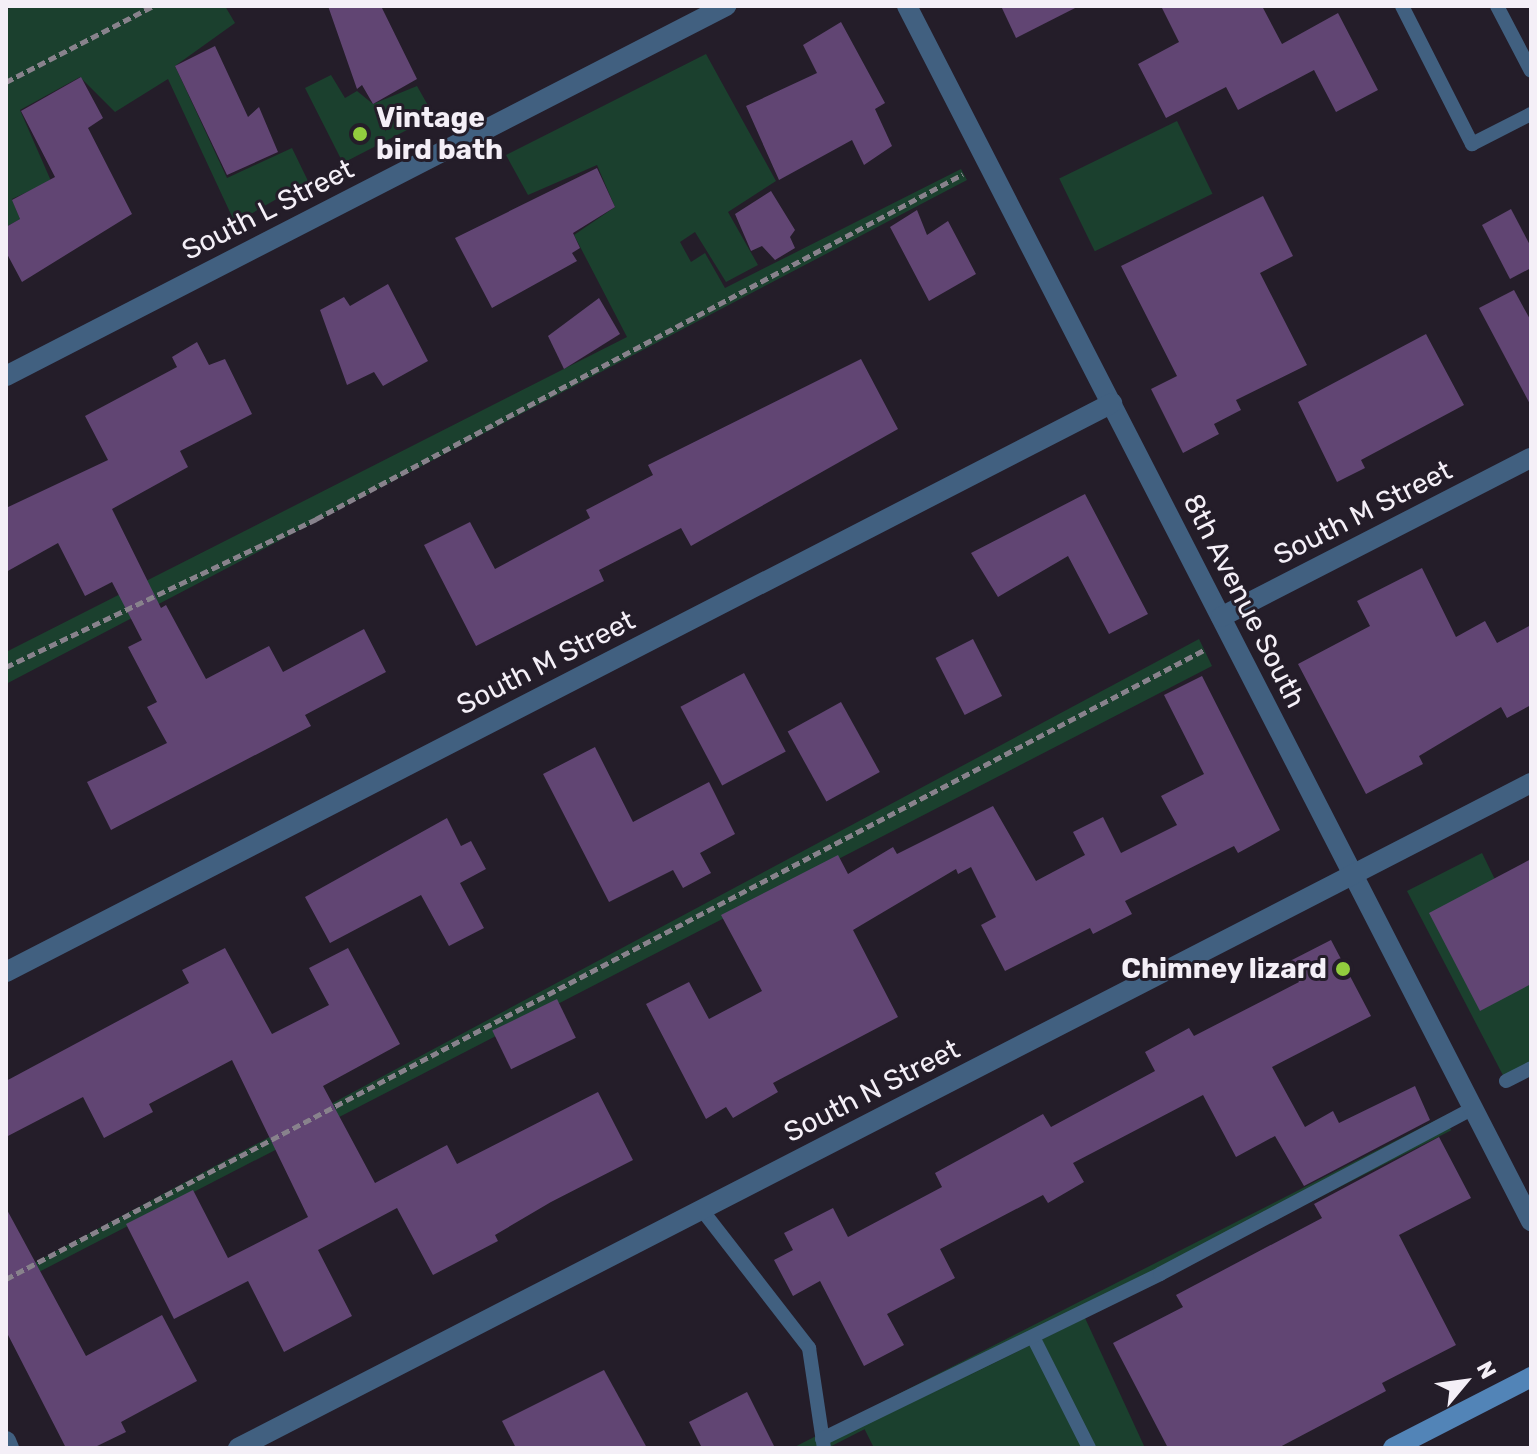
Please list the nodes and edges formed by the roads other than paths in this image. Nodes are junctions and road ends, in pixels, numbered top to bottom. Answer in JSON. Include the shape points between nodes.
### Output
{"nodes":[{"id":1,"x":726,"y":6,"type":"edge"},
{"id":2,"x":907,"y":6,"type":"edge"},
{"id":3,"x":1402,"y":6,"type":"edge"},
{"id":4,"x":1497,"y":6,"type":"edge"},
{"id":5,"x":1531,"y":71,"type":"edge"},
{"id":6,"x":1531,"y":114,"type":"edge"},
{"id":7,"x":6,"y":376,"type":"edge"},
{"id":8,"x":1112,"y":403,"type":"junction"},
{"id":9,"x":1531,"y":458,"type":"edge"},
{"id":10,"x":1221,"y":617,"type":"junction"},
{"id":11,"x":1531,"y":783,"type":"edge"},
{"id":12,"x":1352,"y":875,"type":"junction"},
{"id":13,"x":6,"y":972,"type":"edge"},
{"id":14,"x":1531,"y":1068,"type":"edge"},
{"id":15,"x":1506,"y":1081,"type":"dead end"},
{"id":16,"x":1473,"y":1108,"type":"junction"},
{"id":17,"x":702,"y":1210,"type":"junction"},
{"id":18,"x":1531,"y":1221,"type":"edge"},
{"id":19,"x":1033,"y":1337,"type":"junction"},
{"id":20,"x":1531,"y":1377,"type":"edge"},
{"id":21,"x":6,"y":1441,"type":"edge"},
{"id":22,"x":823,"y":1444,"type":"edge"},
{"id":23,"x":9,"y":1448,"type":"edge"},
{"id":24,"x":238,"y":1448,"type":"edge"},
{"id":25,"x":1089,"y":1448,"type":"edge"},
{"id":26,"x":1393,"y":1448,"type":"edge"}],
"edges":[{"from":1,"to":7,"type":"street","name":"South L Street"},
{"from":2,"to":8,"type":"street","name":"8th Avenue South"},
{"from":3,"to":6,"type":"lane","via":[[1472,144]]},
{"from":4,"to":5,"type":"lane"},
{"from":8,"to":10,"type":"street","name":"8th Avenue South"},
{"from":8,"to":13,"type":"street","name":"South M Street"},
{"from":9,"to":10,"type":"street","name":"South M Street"},
{"from":10,"to":12,"type":"street","name":"8th Avenue South"},
{"from":11,"to":12,"type":"street","name":"South N Street"},
{"from":12,"to":16,"type":"street","name":"8th Avenue South"},
{"from":12,"to":17,"type":"street","name":"South N Street"},
{"from":14,"to":15,"type":"lane"},
{"from":16,"to":18,"type":"street","name":"8th Avenue South"},
{"from":16,"to":19,"type":"lane"},
{"from":17,"to":22,"type":"lane","via":[[809,1348]]},
{"from":17,"to":24,"type":"street","name":"South N Street"},
{"from":19,"to":22,"type":"lane"},
{"from":19,"to":25,"type":"lane"},
{"from":20,"to":26,"type":"main road"},
{"from":21,"to":23,"type":"street"}]}
